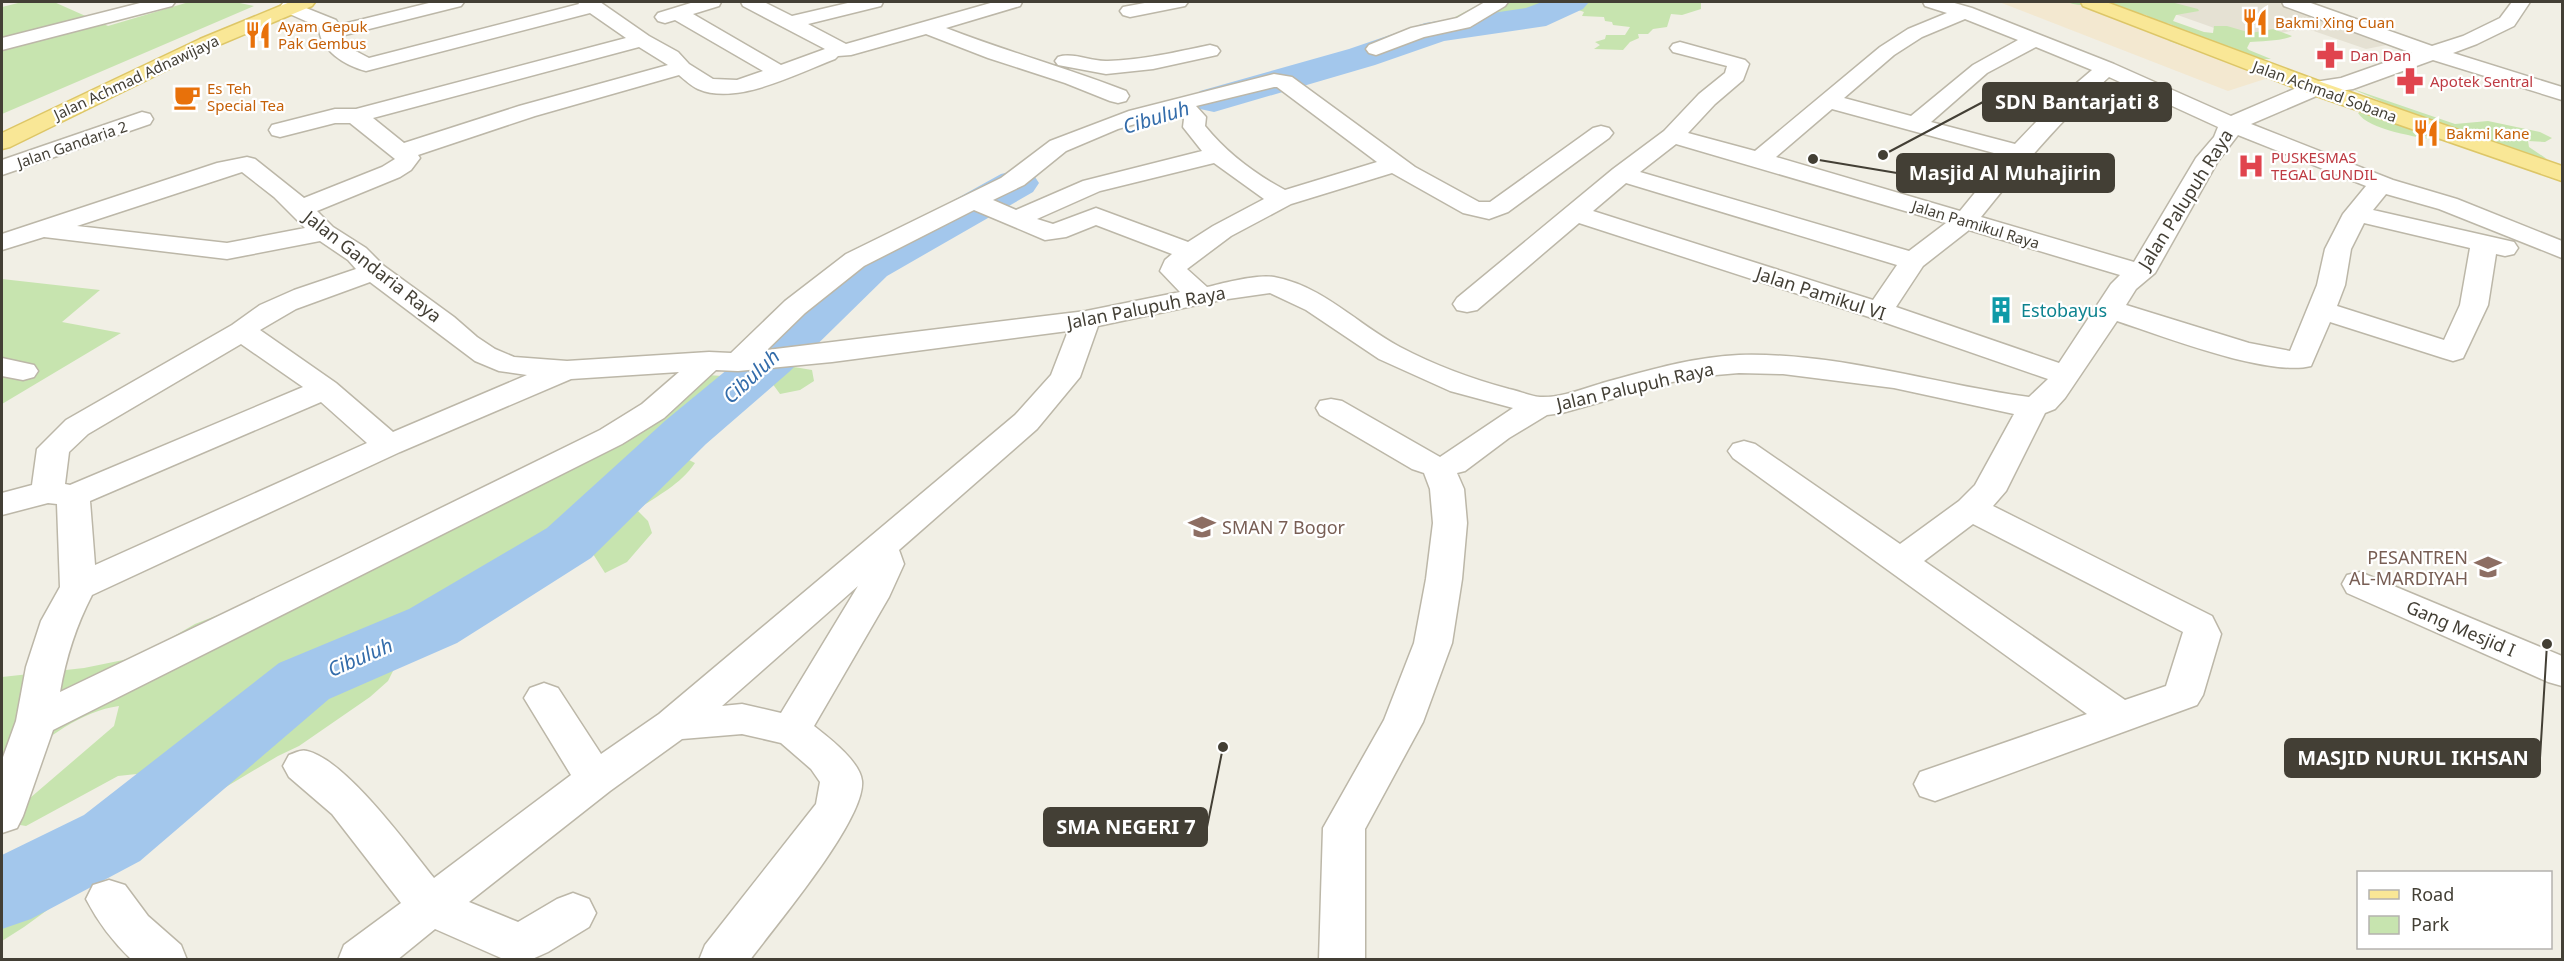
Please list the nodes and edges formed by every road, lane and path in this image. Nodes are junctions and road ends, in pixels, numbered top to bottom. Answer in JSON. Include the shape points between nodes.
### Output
{"nodes":[{"id":1,"x":165,"y":2,"type":"edge"},
{"id":2,"x":454,"y":2,"type":"edge"},
{"id":3,"x":712,"y":2,"type":"edge"},
{"id":4,"x":733,"y":2,"type":"edge"},
{"id":5,"x":750,"y":2,"type":"edge"},
{"id":6,"x":874,"y":2,"type":"edge"},
{"id":7,"x":1012,"y":2,"type":"edge"},
{"id":8,"x":1178,"y":2,"type":"edge"},
{"id":9,"x":1498,"y":2,"type":"edge"},
{"id":10,"x":1932,"y":2,"type":"edge"},
{"id":11,"x":2090,"y":2,"type":"edge"},
{"id":12,"x":2120,"y":2,"type":"edge"},
{"id":13,"x":2291,"y":2,"type":"edge"},
{"id":14,"x":2521,"y":2,"type":"edge"},
{"id":15,"x":288,"y":3,"type":"edge"},
{"id":16,"x":2354,"y":3,"type":"edge"},
{"id":17,"x":590,"y":4,"type":"edge"},
{"id":18,"x":1131,"y":11,"type":"dead end"},
{"id":19,"x":1965,"y":12,"type":"junction"},
{"id":20,"x":677,"y":13,"type":"junction"},
{"id":21,"x":2328,"y":14,"type":"junction"},
{"id":22,"x":785,"y":24,"type":"junction"},
{"id":23,"x":924,"y":26,"type":"junction"},
{"id":24,"x":329,"y":33,"type":"junction"},
{"id":25,"x":636,"y":35,"type":"junction"},
{"id":26,"x":2034,"y":40,"type":"junction"},
{"id":27,"x":2,"y":44,"type":"edge"},
{"id":28,"x":1680,"y":48,"type":"dead end"},
{"id":29,"x":1376,"y":49,"type":"dead end"},
{"id":30,"x":1210,"y":51,"type":"dead end"},
{"id":31,"x":2431,"y":52,"type":"junction"},
{"id":32,"x":1019,"y":62,"type":"junction"},
{"id":33,"x":1131,"y":64,"type":"junction"},
{"id":34,"x":682,"y":68,"type":"junction"},
{"id":35,"x":2107,"y":68,"type":"junction"},
{"id":36,"x":779,"y":72,"type":"junction"},
{"id":37,"x":2345,"y":84,"type":"junction"},
{"id":38,"x":2316,"y":88,"type":"junction"},
{"id":39,"x":2562,"y":93,"type":"edge"},
{"id":40,"x":1829,"y":101,"type":"junction"},
{"id":41,"x":1184,"y":106,"type":"junction"},
{"id":42,"x":356,"y":116,"type":"junction"},
{"id":43,"x":142,"y":119,"type":"dead end"},
{"id":44,"x":2,"y":120,"type":"edge"},
{"id":45,"x":1914,"y":124,"type":"junction"},
{"id":46,"x":2231,"y":124,"type":"junction"},
{"id":47,"x":280,"y":130,"type":"dead end"},
{"id":48,"x":1601,"y":133,"type":"dead end"},
{"id":49,"x":1672,"y":136,"type":"junction"},
{"id":50,"x":2,"y":142,"type":"edge"},
{"id":51,"x":402,"y":152,"type":"junction"},
{"id":52,"x":2020,"y":153,"type":"junction"},
{"id":53,"x":1218,"y":155,"type":"junction"},
{"id":54,"x":1759,"y":159,"type":"junction"},
{"id":55,"x":2562,"y":160,"type":"edge"},
{"id":56,"x":1395,"y":164,"type":"junction"},
{"id":57,"x":2,"y":168,"type":"edge"},
{"id":58,"x":1622,"y":174,"type":"junction"},
{"id":59,"x":2562,"y":174,"type":"edge"},
{"id":60,"x":2384,"y":185,"type":"junction"},
{"id":61,"x":1282,"y":199,"type":"junction"},
{"id":62,"x":979,"y":203,"type":"junction"},
{"id":63,"x":300,"y":208,"type":"junction"},
{"id":64,"x":1577,"y":214,"type":"junction"},
{"id":65,"x":2356,"y":214,"type":"junction"},
{"id":66,"x":1018,"y":219,"type":"junction"},
{"id":67,"x":1965,"y":221,"type":"junction"},
{"id":68,"x":38,"y":229,"type":"junction"},
{"id":69,"x":324,"y":232,"type":"junction"},
{"id":70,"x":2,"y":242,"type":"edge"},
{"id":71,"x":2484,"y":243,"type":"junction"},
{"id":72,"x":2562,"y":250,"type":"edge"},
{"id":73,"x":1191,"y":252,"type":"junction"},
{"id":74,"x":1913,"y":261,"type":"junction"},
{"id":75,"x":2562,"y":262,"type":"edge"},
{"id":76,"x":374,"y":272,"type":"junction"},
{"id":77,"x":2141,"y":273,"type":"junction"},
{"id":78,"x":1201,"y":296,"type":"junction"},
{"id":79,"x":1467,"y":304,"type":"dead end"},
{"id":80,"x":2110,"y":309,"type":"junction"},
{"id":81,"x":2322,"y":310,"type":"junction"},
{"id":82,"x":1879,"y":311,"type":"junction"},
{"id":83,"x":1086,"y":320,"type":"junction"},
{"id":84,"x":242,"y":331,"type":"junction"},
{"id":85,"x":735,"y":361,"type":"junction"},
{"id":86,"x":567,"y":370,"type":"junction"},
{"id":87,"x":2064,"y":375,"type":"junction"},
{"id":88,"x":326,"y":389,"type":"junction"},
{"id":89,"x":1539,"y":406,"type":"junction"},
{"id":90,"x":2033,"y":407,"type":"junction"},
{"id":91,"x":1331,"y":408,"type":"dead end"},
{"id":92,"x":389,"y":446,"type":"junction"},
{"id":93,"x":1744,"y":451,"type":"dead end"},
{"id":94,"x":1438,"y":467,"type":"junction"},
{"id":95,"x":61,"y":494,"type":"junction"},
{"id":96,"x":2,"y":504,"type":"edge"},
{"id":97,"x":1971,"y":510,"type":"junction"},
{"id":98,"x":881,"y":548,"type":"junction"},
{"id":99,"x":1900,"y":561,"type":"junction"},
{"id":100,"x":2360,"y":584,"type":"dead end"},
{"id":101,"x":78,"y":587,"type":"junction"},
{"id":102,"x":2562,"y":672,"type":"edge"},
{"id":103,"x":544,"y":698,"type":"dead end"},
{"id":104,"x":2120,"y":717,"type":"junction"},
{"id":105,"x":36,"y":721,"type":"junction"},
{"id":106,"x":796,"y":721,"type":"dead end"},
{"id":107,"x":673,"y":725,"type":"junction"},
{"id":108,"x":304,"y":766,"type":"dead end"},
{"id":109,"x":595,"y":778,"type":"junction"},
{"id":110,"x":1935,"y":784,"type":"dead end"},
{"id":111,"x":2,"y":816,"type":"edge"},
{"id":112,"x":109,"y":899,"type":"dead end"},
{"id":113,"x":430,"y":906,"type":"junction"},
{"id":114,"x":573,"y":914,"type":"dead end"},
{"id":115,"x":165,"y":960,"type":"edge"},
{"id":116,"x":361,"y":960,"type":"edge"},
{"id":117,"x":722,"y":960,"type":"edge"},
{"id":118,"x":1342,"y":960,"type":"edge"}],
"edges":[{"from":1,"to":27,"type":"street"},
{"from":2,"to":24,"type":"street"},
{"from":3,"to":20,"type":"street"},
{"from":4,"to":22,"type":"street"},
{"from":5,"to":22,"type":"street"},
{"from":6,"to":22,"type":"street"},
{"from":7,"to":23,"type":"street"},
{"from":8,"to":18,"type":"street"},
{"from":9,"to":29,"type":"street","via":[[1463,23],[1418,32]]},
{"from":10,"to":19,"type":"street"},
{"from":11,"to":38,"type":"main road","name":"Jalan Achmad Sobana"},
{"from":12,"to":37,"type":"main road","name":"Jalan Achmad Sobana"},
{"from":13,"to":21,"type":"street"},
{"from":14,"to":31,"type":"street","name":"Jalan Palupuh Raya","via":[[2507,22],[2470,40]]},
{"from":15,"to":24,"type":"street","via":[[329,24]]},
{"from":15,"to":44,"type":"main road","name":"Jalan Achmad Adnawijaya"},
{"from":15,"to":50,"type":"main road","name":"Jalan Achmad Adnawijaya"},
{"from":16,"to":21,"type":"street"},
{"from":17,"to":24,"type":"street","via":[[366,65],[340,51]]},
{"from":17,"to":25,"type":"street"},
{"from":19,"to":26,"type":"street"},
{"from":19,"to":40,"type":"street","via":[[1915,33],[1887,51]]},
{"from":20,"to":25,"type":"street"},
{"from":20,"to":36,"type":"street"},
{"from":21,"to":31,"type":"street"},
{"from":22,"to":23,"type":"street","via":[[844,51]]},
{"from":22,"to":36,"type":"street","via":[[828,55]]},
{"from":23,"to":32,"type":"street"},
{"from":25,"to":34,"type":"street","via":[[671,56]]},
{"from":25,"to":42,"type":"street"},
{"from":26,"to":35,"type":"street"},
{"from":26,"to":45,"type":"street","via":[[1980,69]]},
{"from":28,"to":49,"type":"street","via":[[1738,64],[1735,75]]},
{"from":30,"to":33,"type":"street"},
{"from":31,"to":37,"type":"street","name":"Jalan Palupuh Raya"},
{"from":31,"to":39,"type":"street"},
{"from":32,"to":33,"type":"street","via":[[1056,60],[1103,68]]},
{"from":32,"to":33,"type":"street","via":[[1114,95],[1149,81]]},
{"from":34,"to":36,"type":"street","via":[[716,87],[739,87]]},
{"from":34,"to":51,"type":"street","via":[[527,111]]},
{"from":35,"to":46,"type":"street"},
{"from":35,"to":52,"type":"street"},
{"from":37,"to":38,"type":"street","name":"Jalan Palupuh Raya"},
{"from":37,"to":55,"type":"main road","name":"Jalan Achmad Sobana"},
{"from":38,"to":46,"type":"street","name":"Jalan Palupuh Raya"},
{"from":38,"to":59,"type":"main road","name":"Jalan Achmad Sobana"},
{"from":40,"to":45,"type":"street"},
{"from":40,"to":54,"type":"street"},
{"from":41,"to":53,"type":"street","via":[[1195,117],[1194,127]]},
{"from":41,"to":56,"type":"street","via":[[1281,81]]},
{"from":41,"to":62,"type":"street","via":[[1055,147]]},
{"from":42,"to":47,"type":"street","via":[[335,116]]},
{"from":42,"to":51,"type":"street"},
{"from":43,"to":57,"type":"street","name":"Jalan Gandaria 2"},
{"from":45,"to":52,"type":"street"},
{"from":46,"to":60,"type":"street"},
{"from":46,"to":77,"type":"street","name":"Jalan Palupuh Raya","via":[[2225,140],[2208,158]]},
{"from":48,"to":56,"type":"street","via":[[1490,211],[1473,208],[1438,191]]},
{"from":49,"to":54,"type":"street","name":"Jalan Pamikul Raya"},
{"from":49,"to":58,"type":"street"},
{"from":51,"to":63,"type":"street","via":[[408,158],[391,172]]},
{"from":52,"to":67,"type":"street"},
{"from":53,"to":61,"type":"street"},
{"from":53,"to":66,"type":"street","via":[[1123,175],[1063,195]]},
{"from":54,"to":67,"type":"street","name":"Jalan Pamikul Raya"},
{"from":56,"to":61,"type":"street"},
{"from":58,"to":64,"type":"street"},
{"from":58,"to":74,"type":"street"},
{"from":60,"to":65,"type":"street"},
{"from":60,"to":72,"type":"street","via":[[2448,204]]},
{"from":61,"to":73,"type":"street","via":[[1221,231]]},
{"from":62,"to":66,"type":"street"},
{"from":62,"to":85,"type":"street","via":[[855,260]]},
{"from":63,"to":68,"type":"street","name":"Jalan Gandaria Raya","via":[[247,164]]},
{"from":63,"to":69,"type":"street","name":"Jalan Gandaria Raya"},
{"from":64,"to":79,"type":"street"},
{"from":64,"to":82,"type":"street","name":"Jalan Pamikul VI"},
{"from":65,"to":71,"type":"street"},
{"from":65,"to":81,"type":"street","via":[[2338,249]]},
{"from":66,"to":73,"type":"street","via":[[1045,232],[1057,232],[1096,216]]},
{"from":67,"to":74,"type":"street"},
{"from":67,"to":77,"type":"street","name":"Jalan Pamikul Raya"},
{"from":68,"to":69,"type":"street","via":[[228,252]]},
{"from":68,"to":70,"type":"street","name":"Jalan Gandaria Raya"},
{"from":69,"to":76,"type":"street","name":"Jalan Gandaria Raya","via":[[357,254]]},
{"from":71,"to":75,"type":"street"},
{"from":71,"to":81,"type":"street","via":[[2474,305],[2453,352]]},
{"from":73,"to":78,"type":"street","via":[[1173,271]]},
{"from":74,"to":82,"type":"street"},
{"from":76,"to":84,"type":"street","via":[[289,303],[254,319]]},
{"from":76,"to":86,"type":"street","name":"Jalan Gandaria Raya","via":[[485,355],[509,365]]},
{"from":77,"to":80,"type":"street","name":"Jalan Palupuh Raya","via":[[2125,284]]},
{"from":78,"to":83,"type":"street","name":"Jalan Palupuh Raya"},
{"from":78,"to":89,"type":"street","name":"Jalan Palupuh Raya","via":[[1271,285],[1289,290],[1389,353],[1461,385]]},
{"from":80,"to":81,"type":"street","via":[[2295,362],[2301,360]]},
{"from":80,"to":87,"type":"street","name":"Jalan Palupuh Raya"},
{"from":82,"to":87,"type":"street","name":"Jalan Pamikul VI"},
{"from":83,"to":85,"type":"street","name":"Jalan Palupuh Raya","via":[[832,354]]},
{"from":83,"to":98,"type":"street","via":[[1065,377],[1026,422]]},
{"from":84,"to":88,"type":"street"},
{"from":84,"to":95,"type":"street","via":[[61,440],[50,458]]},
{"from":85,"to":86,"type":"street","name":"Jalan Gandaria Raya"},
{"from":85,"to":105,"type":"street","via":[[611,437]]},
{"from":86,"to":92,"type":"street"},
{"from":87,"to":90,"type":"street","name":"Jalan Palupuh Raya","via":[[2054,392]]},
{"from":88,"to":92,"type":"street"},
{"from":88,"to":95,"type":"street"},
{"from":89,"to":90,"type":"street","name":"Jalan Palupuh Raya","via":[[1562,404],[1668,374],[1739,364],[1783,365],[1894,379]]},
{"from":89,"to":94,"type":"street","via":[[1454,464]]},
{"from":90,"to":97,"type":"street","via":[[1989,491]]},
{"from":91,"to":94,"type":"street","via":[[1422,462]]},
{"from":92,"to":101,"type":"street"},
{"from":93,"to":99,"type":"street"},
{"from":94,"to":118,"type":"street","via":[[1447,489],[1450,523],[1433,643],[1403,722],[1344,828]]},
{"from":95,"to":96,"type":"street"},
{"from":95,"to":101,"type":"street"},
{"from":97,"to":99,"type":"street"},
{"from":97,"to":104,"type":"street","via":[[2199,625],[2199,650],[2183,695]]},
{"from":98,"to":106,"type":"street","via":[[886,564],[871,597]]},
{"from":98,"to":107,"type":"street"},
{"from":99,"to":104,"type":"street"},
{"from":100,"to":102,"type":"street","name":"Gang Mesjid I"},
{"from":101,"to":105,"type":"street","via":[[60,621],[45,667]]},
{"from":103,"to":109,"type":"street"},
{"from":104,"to":110,"type":"street"},
{"from":105,"to":111,"type":"street"},
{"from":107,"to":109,"type":"street"},
{"from":107,"to":117,"type":"street","via":[[742,719],[793,731],[825,758],[841,780],[836,808]]},
{"from":108,"to":113,"type":"street","via":[[346,802]]},
{"from":109,"to":113,"type":"street"},
{"from":112,"to":115,"type":"street","via":[[132,930]]},
{"from":113,"to":114,"type":"street","via":[[519,943]]},
{"from":113,"to":116,"type":"street"}]}
